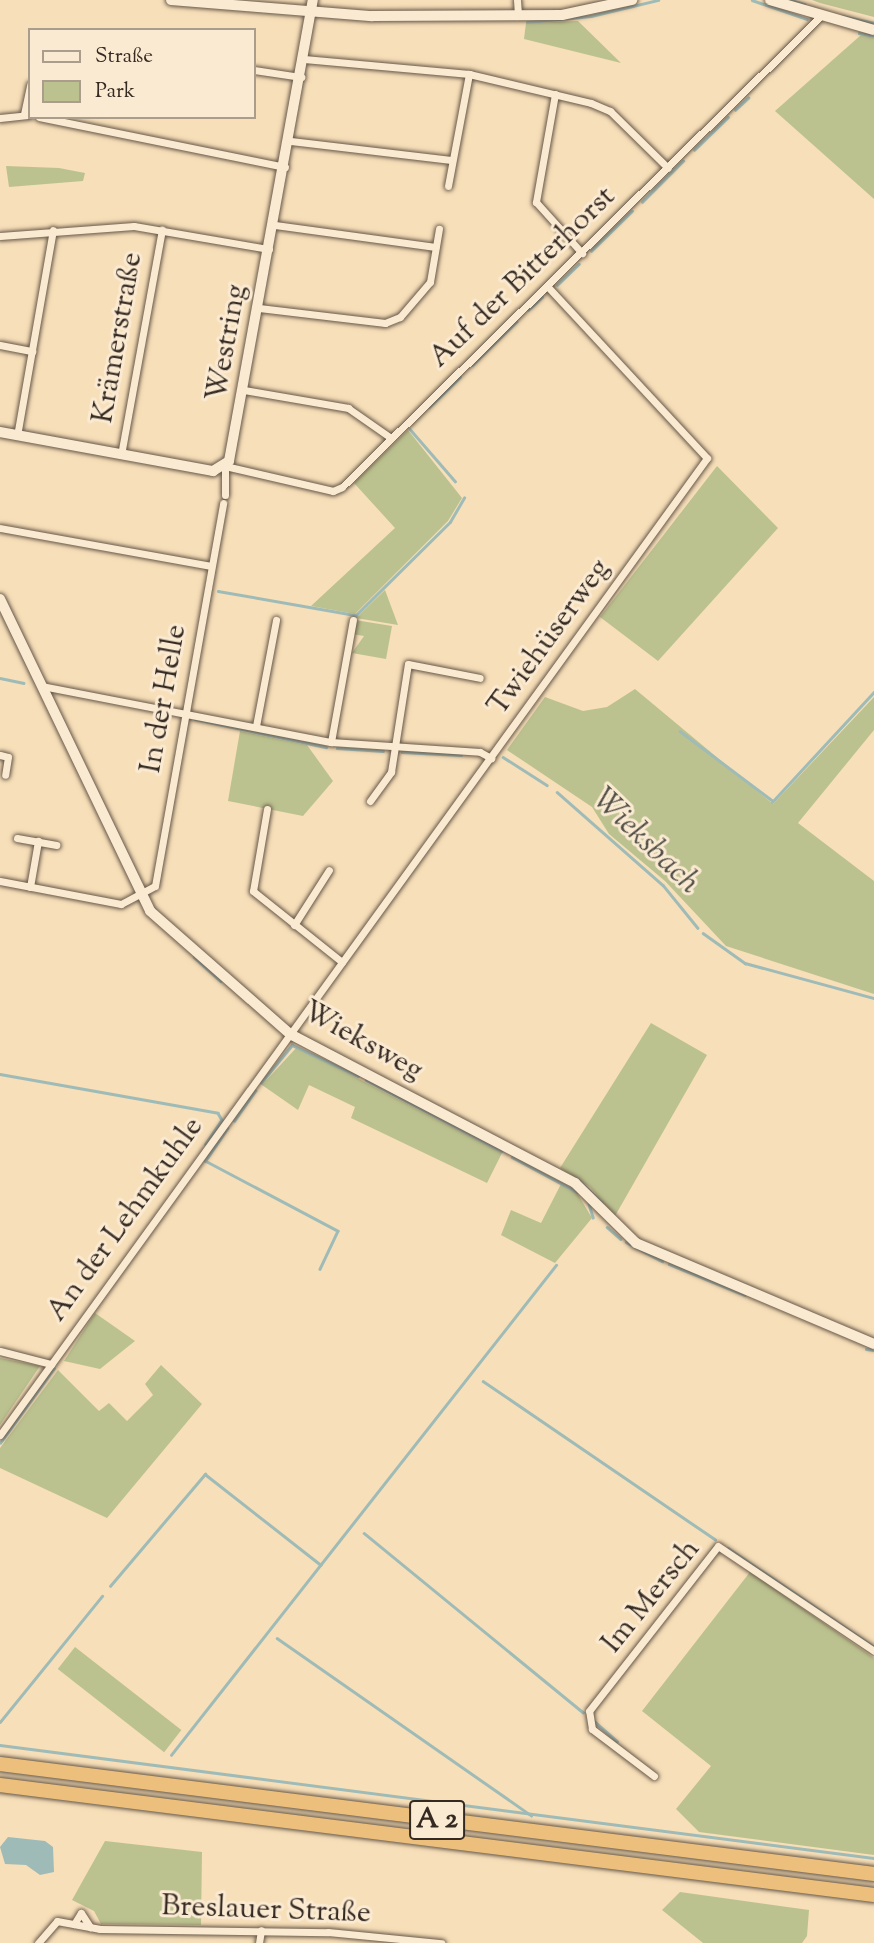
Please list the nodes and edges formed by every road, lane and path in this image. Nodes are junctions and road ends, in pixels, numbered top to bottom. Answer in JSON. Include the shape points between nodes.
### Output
{"nodes":[{"id":1,"x":171,"y":0,"type":"edge"},
{"id":2,"x":313,"y":0,"type":"edge"},
{"id":3,"x":517,"y":0,"type":"edge"},
{"id":4,"x":632,"y":0,"type":"edge"},
{"id":5,"x":770,"y":0,"type":"edge"},
{"id":6,"x":312,"y":15,"type":"junction"},
{"id":7,"x":518,"y":16,"type":"junction"},
{"id":8,"x":820,"y":17,"type":"junction"},
{"id":9,"x":874,"y":30,"type":"edge"},
{"id":10,"x":304,"y":59,"type":"junction"},
{"id":11,"x":256,"y":70,"type":"edge"},
{"id":12,"x":469,"y":74,"type":"junction"},
{"id":13,"x":301,"y":77,"type":"junction"},
{"id":14,"x":555,"y":94,"type":"junction"},
{"id":15,"x":27,"y":115,"type":"edge"},
{"id":16,"x":0,"y":118,"type":"edge"},
{"id":17,"x":49,"y":119,"type":"edge"},
{"id":18,"x":290,"y":141,"type":"junction"},
{"id":19,"x":452,"y":160,"type":"junction"},
{"id":20,"x":285,"y":167,"type":"junction"},
{"id":21,"x":668,"y":168,"type":"junction"},
{"id":22,"x":448,"y":186,"type":"dead end"},
{"id":23,"x":275,"y":225,"type":"junction"},
{"id":24,"x":439,"y":229,"type":"dead end"},
{"id":25,"x":53,"y":230,"type":"junction"},
{"id":26,"x":162,"y":230,"type":"junction"},
{"id":27,"x":0,"y":236,"type":"edge"},
{"id":28,"x":436,"y":247,"type":"junction"},
{"id":29,"x":270,"y":249,"type":"junction"},
{"id":30,"x":582,"y":253,"type":"junction"},
{"id":31,"x":547,"y":286,"type":"junction"},
{"id":32,"x":259,"y":308,"type":"junction"},
{"id":33,"x":0,"y":345,"type":"edge"},
{"id":34,"x":32,"y":351,"type":"junction"},
{"id":35,"x":244,"y":390,"type":"junction"},
{"id":36,"x":0,"y":432,"type":"edge"},
{"id":37,"x":17,"y":436,"type":"junction"},
{"id":38,"x":391,"y":438,"type":"junction"},
{"id":39,"x":121,"y":454,"type":"junction"},
{"id":40,"x":225,"y":466,"type":"junction"},
{"id":41,"x":0,"y":528,"type":"edge"},
{"id":42,"x":211,"y":566,"type":"junction"},
{"id":43,"x":0,"y":599,"type":"edge"},
{"id":44,"x":276,"y":620,"type":"dead end"},
{"id":45,"x":352,"y":620,"type":"dead end"},
{"id":46,"x":480,"y":678,"type":"dead end"},
{"id":47,"x":42,"y":685,"type":"junction"},
{"id":48,"x":185,"y":711,"type":"junction"},
{"id":49,"x":256,"y":726,"type":"junction"},
{"id":50,"x":331,"y":742,"type":"junction"},
{"id":51,"x":393,"y":747,"type":"junction"},
{"id":52,"x":0,"y":755,"type":"edge"},
{"id":53,"x":491,"y":758,"type":"junction"},
{"id":54,"x":5,"y":775,"type":"dead end"},
{"id":55,"x":370,"y":801,"type":"dead end"},
{"id":56,"x":267,"y":809,"type":"dead end"},
{"id":57,"x":17,"y":838,"type":"dead end"},
{"id":58,"x":38,"y":841,"type":"junction"},
{"id":59,"x":56,"y":845,"type":"dead end"},
{"id":60,"x":329,"y":870,"type":"dead end"},
{"id":61,"x":0,"y":881,"type":"edge"},
{"id":62,"x":30,"y":887,"type":"junction"},
{"id":63,"x":141,"y":897,"type":"junction"},
{"id":64,"x":294,"y":925,"type":"junction"},
{"id":65,"x":342,"y":962,"type":"junction"},
{"id":66,"x":290,"y":1034,"type":"junction"},
{"id":67,"x":874,"y":1345,"type":"edge"},
{"id":68,"x":0,"y":1351,"type":"edge"},
{"id":69,"x":51,"y":1364,"type":"junction"},
{"id":70,"x":0,"y":1435,"type":"edge"},
{"id":71,"x":874,"y":1651,"type":"edge"},
{"id":72,"x":0,"y":1764,"type":"edge"},
{"id":73,"x":654,"y":1776,"type":"dead end"},
{"id":74,"x":0,"y":1785,"type":"edge"},
{"id":75,"x":874,"y":1874,"type":"edge"},
{"id":76,"x":874,"y":1895,"type":"edge"},
{"id":77,"x":74,"y":1924,"type":"junction"},
{"id":78,"x":90,"y":1927,"type":"junction"},
{"id":79,"x":261,"y":1930,"type":"junction"},
{"id":80,"x":38,"y":1943,"type":"edge"},
{"id":81,"x":259,"y":1943,"type":"edge"},
{"id":82,"x":440,"y":1943,"type":"edge"}],
"edges":[{"from":1,"to":6,"type":"street"},
{"from":2,"to":6,"type":"street","name":"Westring"},
{"from":3,"to":7,"type":"street"},
{"from":4,"to":7,"type":"street"},
{"from":5,"to":8,"type":"street"},
{"from":6,"to":7,"type":"street"},
{"from":6,"to":10,"type":"street","name":"Westring"},
{"from":8,"to":9,"type":"street"},
{"from":8,"to":21,"type":"street","name":"Auf der Bitterhorst"},
{"from":10,"to":12,"type":"street"},
{"from":10,"to":13,"type":"street","name":"Westring"},
{"from":11,"to":13,"type":"street"},
{"from":12,"to":14,"type":"street"},
{"from":12,"to":19,"type":"street"},
{"from":13,"to":18,"type":"street","name":"Westring"},
{"from":14,"to":21,"type":"street","via":[[610,111]]},
{"from":14,"to":30,"type":"street","via":[[536,202]]},
{"from":15,"to":16,"type":"street"},
{"from":17,"to":20,"type":"street"},
{"from":18,"to":19,"type":"street"},
{"from":18,"to":20,"type":"street","name":"Westring"},
{"from":19,"to":22,"type":"street"},
{"from":20,"to":23,"type":"street","name":"Westring"},
{"from":21,"to":30,"type":"street","name":"Auf der Bitterhorst"},
{"from":23,"to":28,"type":"street"},
{"from":23,"to":29,"type":"street","name":"Westring"},
{"from":24,"to":28,"type":"street"},
{"from":25,"to":26,"type":"street"},
{"from":25,"to":27,"type":"street"},
{"from":25,"to":34,"type":"street"},
{"from":26,"to":29,"type":"street"},
{"from":26,"to":39,"type":"street","name":"Krämerstraße"},
{"from":28,"to":32,"type":"street","via":[[430,282],[400,317],[385,323]]},
{"from":29,"to":32,"type":"street","name":"Westring"},
{"from":30,"to":31,"type":"street","name":"Auf der Bitterhorst"},
{"from":31,"to":38,"type":"street","name":"Auf der Bitterhorst"},
{"from":31,"to":53,"type":"street","name":"Twiehüserweg","via":[[707,458]]},
{"from":32,"to":35,"type":"street","name":"Westring"},
{"from":33,"to":34,"type":"street"},
{"from":34,"to":37,"type":"street"},
{"from":35,"to":38,"type":"street","via":[[348,408]]},
{"from":35,"to":40,"type":"street","name":"Westring"},
{"from":36,"to":37,"type":"street"},
{"from":37,"to":39,"type":"street"},
{"from":38,"to":40,"type":"street","name":"Auf der Bitterhorst","via":[[333,491]]},
{"from":39,"to":40,"type":"street","via":[[213,471]]},
{"from":40,"to":42,"type":"street","name":"In der Helle","via":[[224,499]]},
{"from":41,"to":42,"type":"street"},
{"from":42,"to":48,"type":"street","name":"In der Helle"},
{"from":43,"to":47,"type":"street","name":"Wieksweg"},
{"from":44,"to":49,"type":"street"},
{"from":45,"to":50,"type":"street"},
{"from":46,"to":51,"type":"street","via":[[408,664]]},
{"from":47,"to":48,"type":"street"},
{"from":47,"to":63,"type":"street","name":"Wieksweg"},
{"from":48,"to":49,"type":"street"},
{"from":48,"to":63,"type":"street","name":"In der Helle","via":[[155,886]]},
{"from":49,"to":50,"type":"street"},
{"from":50,"to":51,"type":"street"},
{"from":51,"to":53,"type":"street"},
{"from":51,"to":55,"type":"street","via":[[391,772]]},
{"from":52,"to":54,"type":"street","via":[[8,757]]},
{"from":53,"to":65,"type":"street","name":"Twiehüserweg"},
{"from":56,"to":64,"type":"street","via":[[253,891]]},
{"from":57,"to":58,"type":"street"},
{"from":58,"to":59,"type":"street"},
{"from":58,"to":62,"type":"street"},
{"from":60,"to":64,"type":"street"},
{"from":61,"to":62,"type":"street"},
{"from":62,"to":63,"type":"street","via":[[121,904]]},
{"from":63,"to":66,"type":"street","name":"Wieksweg","via":[[161,923]]},
{"from":64,"to":65,"type":"street"},
{"from":65,"to":66,"type":"street","name":"Twiehüserweg"},
{"from":66,"to":67,"type":"street","name":"Wieksweg","via":[[575,1183],[636,1243]]},
{"from":66,"to":69,"type":"street","name":"An der Lehmkuhle"},
{"from":68,"to":69,"type":"street"},
{"from":69,"to":70,"type":"street","name":"An der Lehmkuhle"},
{"from":71,"to":73,"type":"street","name":"Im Mersch","via":[[719,1546],[589,1712],[592,1729]]},
{"from":72,"to":75,"type":"highway","number":"A 2"},
{"from":74,"to":76,"type":"highway","number":"A 2"},
{"from":77,"to":78,"type":"street","name":"Breslauer Straße"},
{"from":77,"to":78,"type":"street","name":"Breslauer Straße","via":[[81,1913]]},
{"from":77,"to":80,"type":"street","name":"Breslauer Straße","via":[[48,1925]]},
{"from":78,"to":79,"type":"street","name":"Breslauer Straße"},
{"from":79,"to":81,"type":"street"},
{"from":79,"to":82,"type":"street","name":"Breslauer Straße"}]}
